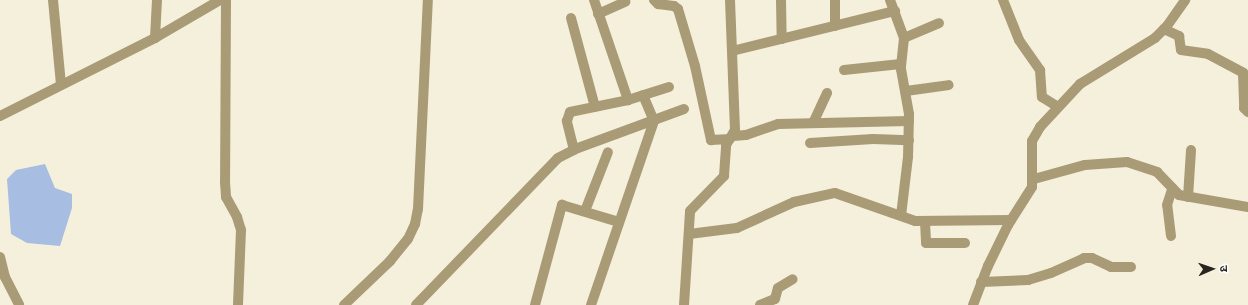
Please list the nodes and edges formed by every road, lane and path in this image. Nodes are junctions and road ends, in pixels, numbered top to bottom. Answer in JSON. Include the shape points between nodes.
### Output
{"nodes":[{"id":1,"x":53,"y":0,"type":"edge"},
{"id":2,"x":157,"y":0,"type":"edge"},
{"id":3,"x":220,"y":0,"type":"edge"},
{"id":4,"x":226,"y":0,"type":"edge"},
{"id":5,"x":428,"y":0,"type":"edge"},
{"id":6,"x":594,"y":0,"type":"edge"},
{"id":7,"x":654,"y":0,"type":"edge"},
{"id":8,"x":730,"y":0,"type":"edge"},
{"id":9,"x":781,"y":0,"type":"edge"},
{"id":10,"x":834,"y":0,"type":"edge"},
{"id":11,"x":890,"y":0,"type":"edge"},
{"id":12,"x":1003,"y":0,"type":"edge"},
{"id":13,"x":1185,"y":0,"type":"edge"},
{"id":14,"x":625,"y":2,"type":"dead end"},
{"id":15,"x":895,"y":11,"type":"junction"},
{"id":16,"x":598,"y":14,"type":"junction"},
{"id":17,"x":571,"y":18,"type":"dead end"},
{"id":18,"x":939,"y":23,"type":"dead end"},
{"id":19,"x":836,"y":26,"type":"junction"},
{"id":20,"x":1164,"y":29,"type":"junction"},
{"id":21,"x":155,"y":38,"type":"junction"},
{"id":22,"x":904,"y":38,"type":"junction"},
{"id":23,"x":782,"y":39,"type":"junction"},
{"id":24,"x":732,"y":51,"type":"junction"},
{"id":25,"x":901,"y":64,"type":"junction"},
{"id":26,"x":844,"y":70,"type":"dead end"},
{"id":27,"x":1245,"y":71,"type":"edge"},
{"id":28,"x":61,"y":85,"type":"junction"},
{"id":29,"x":949,"y":85,"type":"dead end"},
{"id":30,"x":669,"y":87,"type":"dead end"},
{"id":31,"x":906,"y":91,"type":"junction"},
{"id":32,"x":827,"y":93,"type":"dead end"},
{"id":33,"x":643,"y":95,"type":"junction"},
{"id":34,"x":628,"y":100,"type":"junction"},
{"id":35,"x":595,"y":107,"type":"junction"},
{"id":36,"x":1058,"y":107,"type":"junction"},
{"id":37,"x":684,"y":109,"type":"dead end"},
{"id":38,"x":1248,"y":112,"type":"edge"},
{"id":39,"x":0,"y":116,"type":"edge"},
{"id":40,"x":654,"y":121,"type":"junction"},
{"id":41,"x":814,"y":121,"type":"junction"},
{"id":42,"x":909,"y":121,"type":"junction"},
{"id":43,"x":731,"y":137,"type":"junction"},
{"id":44,"x":909,"y":140,"type":"junction"},
{"id":45,"x":810,"y":143,"type":"dead end"},
{"id":46,"x":574,"y":150,"type":"junction"},
{"id":47,"x":1191,"y":150,"type":"dead end"},
{"id":48,"x":608,"y":152,"type":"dead end"},
{"id":49,"x":1034,"y":179,"type":"junction"},
{"id":50,"x":1172,"y":190,"type":"junction"},
{"id":51,"x":1188,"y":197,"type":"junction"},
{"id":52,"x":1248,"y":207,"type":"edge"},
{"id":53,"x":585,"y":211,"type":"junction"},
{"id":54,"x":901,"y":216,"type":"junction"},
{"id":55,"x":1011,"y":220,"type":"junction"},
{"id":56,"x":619,"y":222,"type":"junction"},
{"id":57,"x":925,"y":222,"type":"junction"},
{"id":58,"x":689,"y":234,"type":"junction"},
{"id":59,"x":1171,"y":236,"type":"dead end"},
{"id":60,"x":965,"y":243,"type":"dead end"},
{"id":61,"x":0,"y":257,"type":"edge"},
{"id":62,"x":1131,"y":268,"type":"dead end"},
{"id":63,"x":793,"y":279,"type":"dead end"},
{"id":64,"x":981,"y":282,"type":"junction"},
{"id":65,"x":19,"y":305,"type":"edge"},
{"id":66,"x":238,"y":305,"type":"edge"},
{"id":67,"x":344,"y":305,"type":"edge"},
{"id":68,"x":416,"y":305,"type":"edge"},
{"id":69,"x":535,"y":305,"type":"edge"},
{"id":70,"x":591,"y":305,"type":"edge"},
{"id":71,"x":684,"y":305,"type":"edge"},
{"id":72,"x":760,"y":305,"type":"edge"},
{"id":73,"x":973,"y":305,"type":"edge"}],
"edges":[{"from":1,"to":28,"type":"street"},
{"from":2,"to":21,"type":"street"},
{"from":3,"to":21,"type":"street"},
{"from":4,"to":66,"type":"street","via":[[225,182],[226,197],[241,230]]},
{"from":5,"to":67,"type":"street","via":[[418,209],[415,224],[408,239],[390,262]]},
{"from":6,"to":16,"type":"street"},
{"from":7,"to":43,"type":"street","via":[[658,4],[678,9],[694,61],[711,140]]},
{"from":8,"to":24,"type":"street"},
{"from":9,"to":23,"type":"street"},
{"from":10,"to":19,"type":"street"},
{"from":11,"to":15,"type":"street"},
{"from":12,"to":36,"type":"street","via":[[1019,40],[1040,70],[1042,97]]},
{"from":13,"to":20,"type":"street"},
{"from":14,"to":16,"type":"street"},
{"from":15,"to":19,"type":"street"},
{"from":15,"to":22,"type":"street"},
{"from":16,"to":34,"type":"street"},
{"from":17,"to":35,"type":"street"},
{"from":18,"to":22,"type":"street"},
{"from":19,"to":23,"type":"street"},
{"from":20,"to":27,"type":"street","via":[[1179,36],[1181,50],[1208,54]]},
{"from":20,"to":36,"type":"street","via":[[1144,46],[1080,84]]},
{"from":21,"to":28,"type":"street"},
{"from":22,"to":25,"type":"street"},
{"from":23,"to":24,"type":"street"},
{"from":24,"to":43,"type":"street","via":[[735,126]]},
{"from":25,"to":26,"type":"street","via":[[870,65]]},
{"from":25,"to":31,"type":"street"},
{"from":27,"to":38,"type":"street","via":[[1244,108]]},
{"from":28,"to":39,"type":"street"},
{"from":29,"to":31,"type":"street"},
{"from":30,"to":33,"type":"street"},
{"from":31,"to":42,"type":"street"},
{"from":32,"to":41,"type":"street"},
{"from":33,"to":34,"type":"street"},
{"from":33,"to":40,"type":"street"},
{"from":34,"to":35,"type":"street"},
{"from":35,"to":46,"type":"street","via":[[570,112],[567,116]]},
{"from":36,"to":49,"type":"street","via":[[1035,134],[1032,150]]},
{"from":37,"to":40,"type":"street"},
{"from":40,"to":46,"type":"street"},
{"from":40,"to":56,"type":"street"},
{"from":41,"to":42,"type":"street"},
{"from":41,"to":43,"type":"street","via":[[778,124],[746,135]]},
{"from":42,"to":44,"type":"street"},
{"from":43,"to":58,"type":"street","via":[[726,145],[724,176],[692,208]]},
{"from":44,"to":45,"type":"street","via":[[873,139]]},
{"from":44,"to":54,"type":"street"},
{"from":46,"to":68,"type":"street","via":[[558,158]]},
{"from":47,"to":51,"type":"street"},
{"from":48,"to":53,"type":"street"},
{"from":49,"to":50,"type":"street","via":[[1084,164],[1127,162],[1157,172]]},
{"from":49,"to":55,"type":"street","via":[[1027,199]]},
{"from":50,"to":51,"type":"street"},
{"from":50,"to":59,"type":"street","via":[[1167,205]]},
{"from":51,"to":52,"type":"street"},
{"from":53,"to":56,"type":"street"},
{"from":53,"to":69,"type":"street","via":[[565,205],[560,207]]},
{"from":54,"to":57,"type":"street"},
{"from":54,"to":58,"type":"street","via":[[847,196],[829,194],[794,202],[737,228]]},
{"from":55,"to":57,"type":"street"},
{"from":55,"to":64,"type":"street"},
{"from":56,"to":70,"type":"street"},
{"from":57,"to":60,"type":"street","via":[[926,243]]},
{"from":58,"to":71,"type":"street"},
{"from":61,"to":65,"type":"street","via":[[5,277]]},
{"from":62,"to":64,"type":"street","via":[[1111,267],[1092,258],[1084,258],[1028,280]]},
{"from":63,"to":72,"type":"street","via":[[778,288],[775,300]]},
{"from":64,"to":73,"type":"street"}]}
